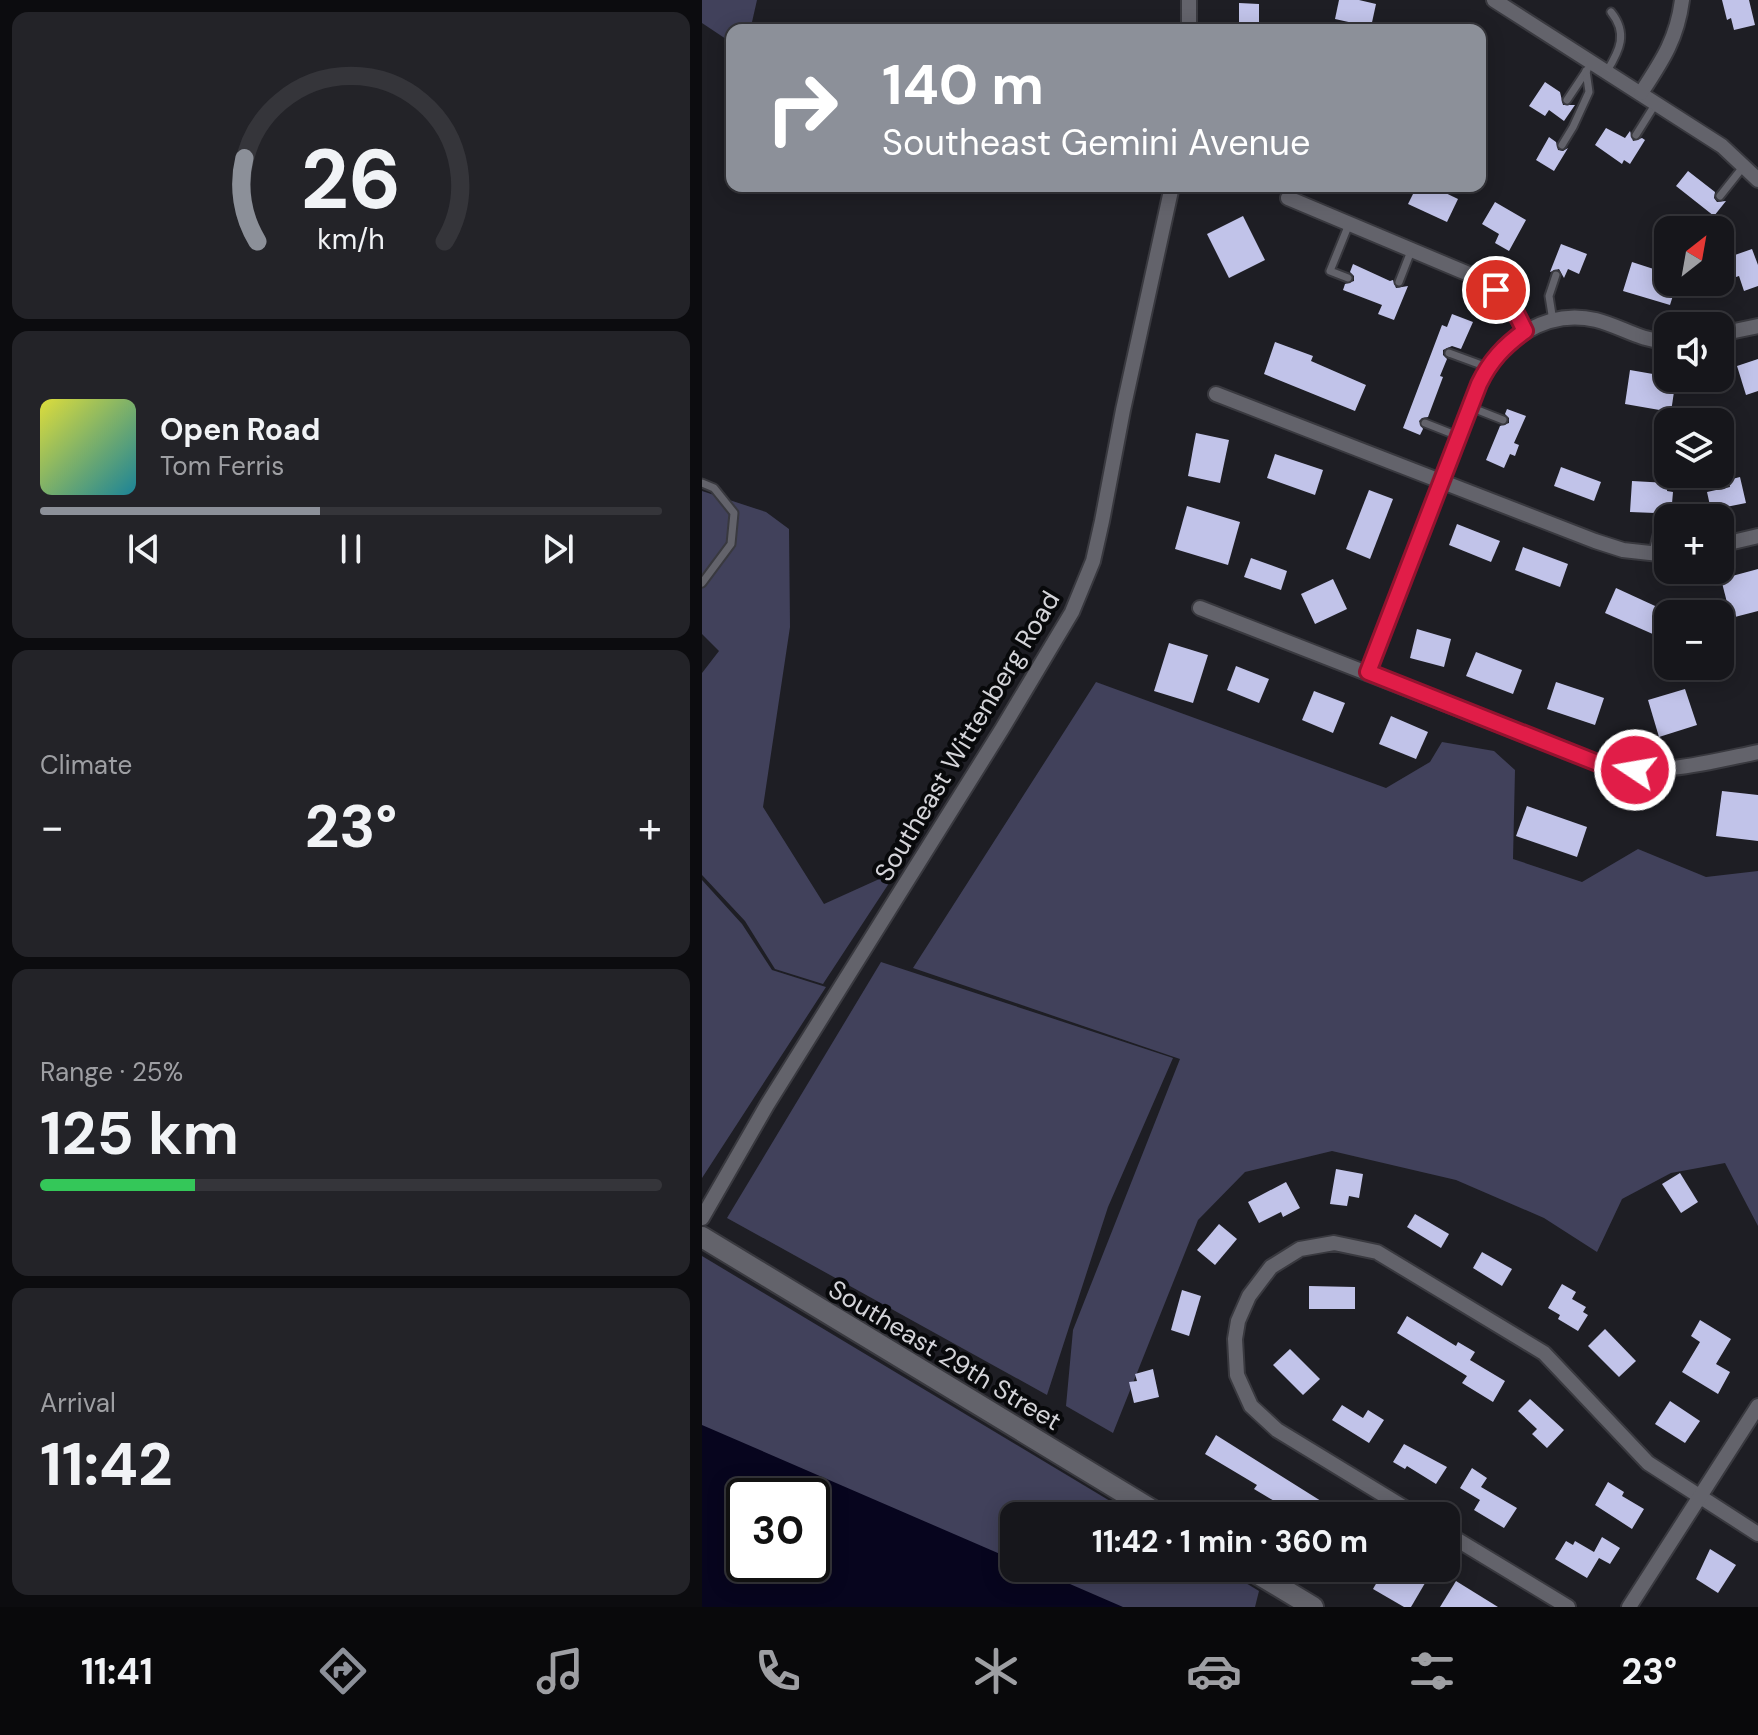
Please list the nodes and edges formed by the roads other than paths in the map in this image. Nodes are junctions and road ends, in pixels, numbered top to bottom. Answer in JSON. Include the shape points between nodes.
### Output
{"nodes":[{"id":1,"x":1189,"y":0,"type":"edge"},
{"id":2,"x":1494,"y":0,"type":"edge"},
{"id":3,"x":1682,"y":0,"type":"edge"},
{"id":4,"x":1611,"y":12,"type":"dead end"},
{"id":5,"x":1189,"y":24,"type":"edge"},
{"id":6,"x":1589,"y":66,"type":"junction"},
{"id":7,"x":1607,"y":71,"type":"junction"},
{"id":8,"x":1641,"y":93,"type":"junction"},
{"id":9,"x":1567,"y":100,"type":"dead end"},
{"id":10,"x":1656,"y":103,"type":"junction"},
{"id":11,"x":1636,"y":135,"type":"dead end"},
{"id":12,"x":1562,"y":145,"type":"dead end"},
{"id":13,"x":1745,"y":165,"type":"junction"},
{"id":14,"x":1758,"y":180,"type":"edge"},
{"id":15,"x":1171,"y":192,"type":"edge"},
{"id":16,"x":1720,"y":196,"type":"dead end"},
{"id":17,"x":1288,"y":198,"type":"dead end"},
{"id":18,"x":1349,"y":223,"type":"junction"},
{"id":19,"x":1412,"y":249,"type":"junction"},
{"id":20,"x":1556,"y":275,"type":"dead end"},
{"id":21,"x":1348,"y":278,"type":"dead end"},
{"id":22,"x":1399,"y":282,"type":"dead end"},
{"id":23,"x":1553,"y":321,"type":"junction"},
{"id":24,"x":1758,"y":326,"type":"edge"},
{"id":25,"x":1525,"y":331,"type":"junction"},
{"id":26,"x":1734,"y":331,"type":"edge"},
{"id":27,"x":1654,"y":340,"type":"edge"},
{"id":28,"x":1449,"y":353,"type":"dead end"},
{"id":29,"x":1487,"y":367,"type":"junction"},
{"id":30,"x":1216,"y":394,"type":"dead end"},
{"id":31,"x":1470,"y":407,"type":"junction"},
{"id":32,"x":1503,"y":420,"type":"dead end"},
{"id":33,"x":1425,"y":423,"type":"dead end"},
{"id":34,"x":1458,"y":436,"type":"junction"},
{"id":35,"x":1440,"y":480,"type":"junction"},
{"id":36,"x":702,"y":483,"type":"edge"},
{"id":37,"x":1758,"y":536,"type":"edge"},
{"id":38,"x":1734,"y":542,"type":"edge"},
{"id":39,"x":1654,"y":554,"type":"edge"},
{"id":40,"x":702,"y":583,"type":"edge"},
{"id":41,"x":1200,"y":608,"type":"dead end"},
{"id":42,"x":1368,"y":672,"type":"junction"},
{"id":43,"x":1758,"y":752,"type":"edge"},
{"id":44,"x":702,"y":1218,"type":"edge"},
{"id":45,"x":702,"y":1237,"type":"edge"},
{"id":46,"x":1758,"y":1406,"type":"edge"},
{"id":47,"x":1701,"y":1499,"type":"junction"},
{"id":48,"x":1139,"y":1502,"type":"edge"},
{"id":49,"x":1395,"y":1502,"type":"edge"},
{"id":50,"x":1758,"y":1534,"type":"edge"},
{"id":51,"x":1460,"y":1541,"type":"edge"},
{"id":52,"x":1271,"y":1582,"type":"edge"},
{"id":53,"x":1313,"y":1607,"type":"edge"},
{"id":54,"x":1568,"y":1607,"type":"edge"},
{"id":55,"x":1629,"y":1607,"type":"edge"}],
"edges":[{"from":1,"to":5,"type":"street"},
{"from":2,"to":6,"type":"street"},
{"from":3,"to":8,"type":"street","via":[[1668,51]]},
{"from":4,"to":7,"type":"lane","via":[[1622,31]]},
{"from":6,"to":7,"type":"street"},
{"from":6,"to":9,"type":"lane"},
{"from":6,"to":12,"type":"lane","via":[[1589,92]]},
{"from":7,"to":8,"type":"street"},
{"from":8,"to":10,"type":"street"},
{"from":10,"to":11,"type":"lane"},
{"from":10,"to":13,"type":"street"},
{"from":13,"to":14,"type":"street"},
{"from":13,"to":16,"type":"lane"},
{"from":15,"to":44,"type":"street","name":"Southeast Wittenberg Road","via":[[1093,561],[1072,612]]},
{"from":17,"to":18,"type":"street"},
{"from":18,"to":19,"type":"street"},
{"from":18,"to":21,"type":"lane","via":[[1330,271]]},
{"from":19,"to":22,"type":"lane"},
{"from":19,"to":25,"type":"street","via":[[1483,280],[1508,303]]},
{"from":20,"to":23,"type":"lane","via":[[1549,296]]},
{"from":23,"to":25,"type":"street"},
{"from":23,"to":27,"type":"street","via":[[1596,320]]},
{"from":24,"to":26,"type":"street"},
{"from":25,"to":29,"type":"street"},
{"from":28,"to":29,"type":"lane"},
{"from":29,"to":31,"type":"street"},
{"from":30,"to":35,"type":"street"},
{"from":31,"to":32,"type":"lane"},
{"from":31,"to":34,"type":"street"},
{"from":33,"to":34,"type":"lane"},
{"from":34,"to":35,"type":"street"},
{"from":35,"to":39,"type":"street","via":[[1595,541]]},
{"from":35,"to":42,"type":"street"},
{"from":36,"to":40,"type":"lane","via":[[714,488],[734,513],[731,544]]},
{"from":37,"to":38,"type":"street"},
{"from":41,"to":42,"type":"street"},
{"from":42,"to":43,"type":"street","via":[[1605,766],[1682,769]]},
{"from":45,"to":48,"type":"main road","name":"Southeast 29th Street"},
{"from":46,"to":47,"type":"street"},
{"from":47,"to":49,"type":"street","via":[[1648,1463],[1544,1353],[1377,1252],[1334,1243],[1300,1249],[1271,1267],[1243,1309],[1234,1358],[1242,1391],[1277,1430]]},
{"from":47,"to":50,"type":"street"},
{"from":47,"to":55,"type":"street"},
{"from":51,"to":54,"type":"street"},
{"from":52,"to":53,"type":"main road"}]}
